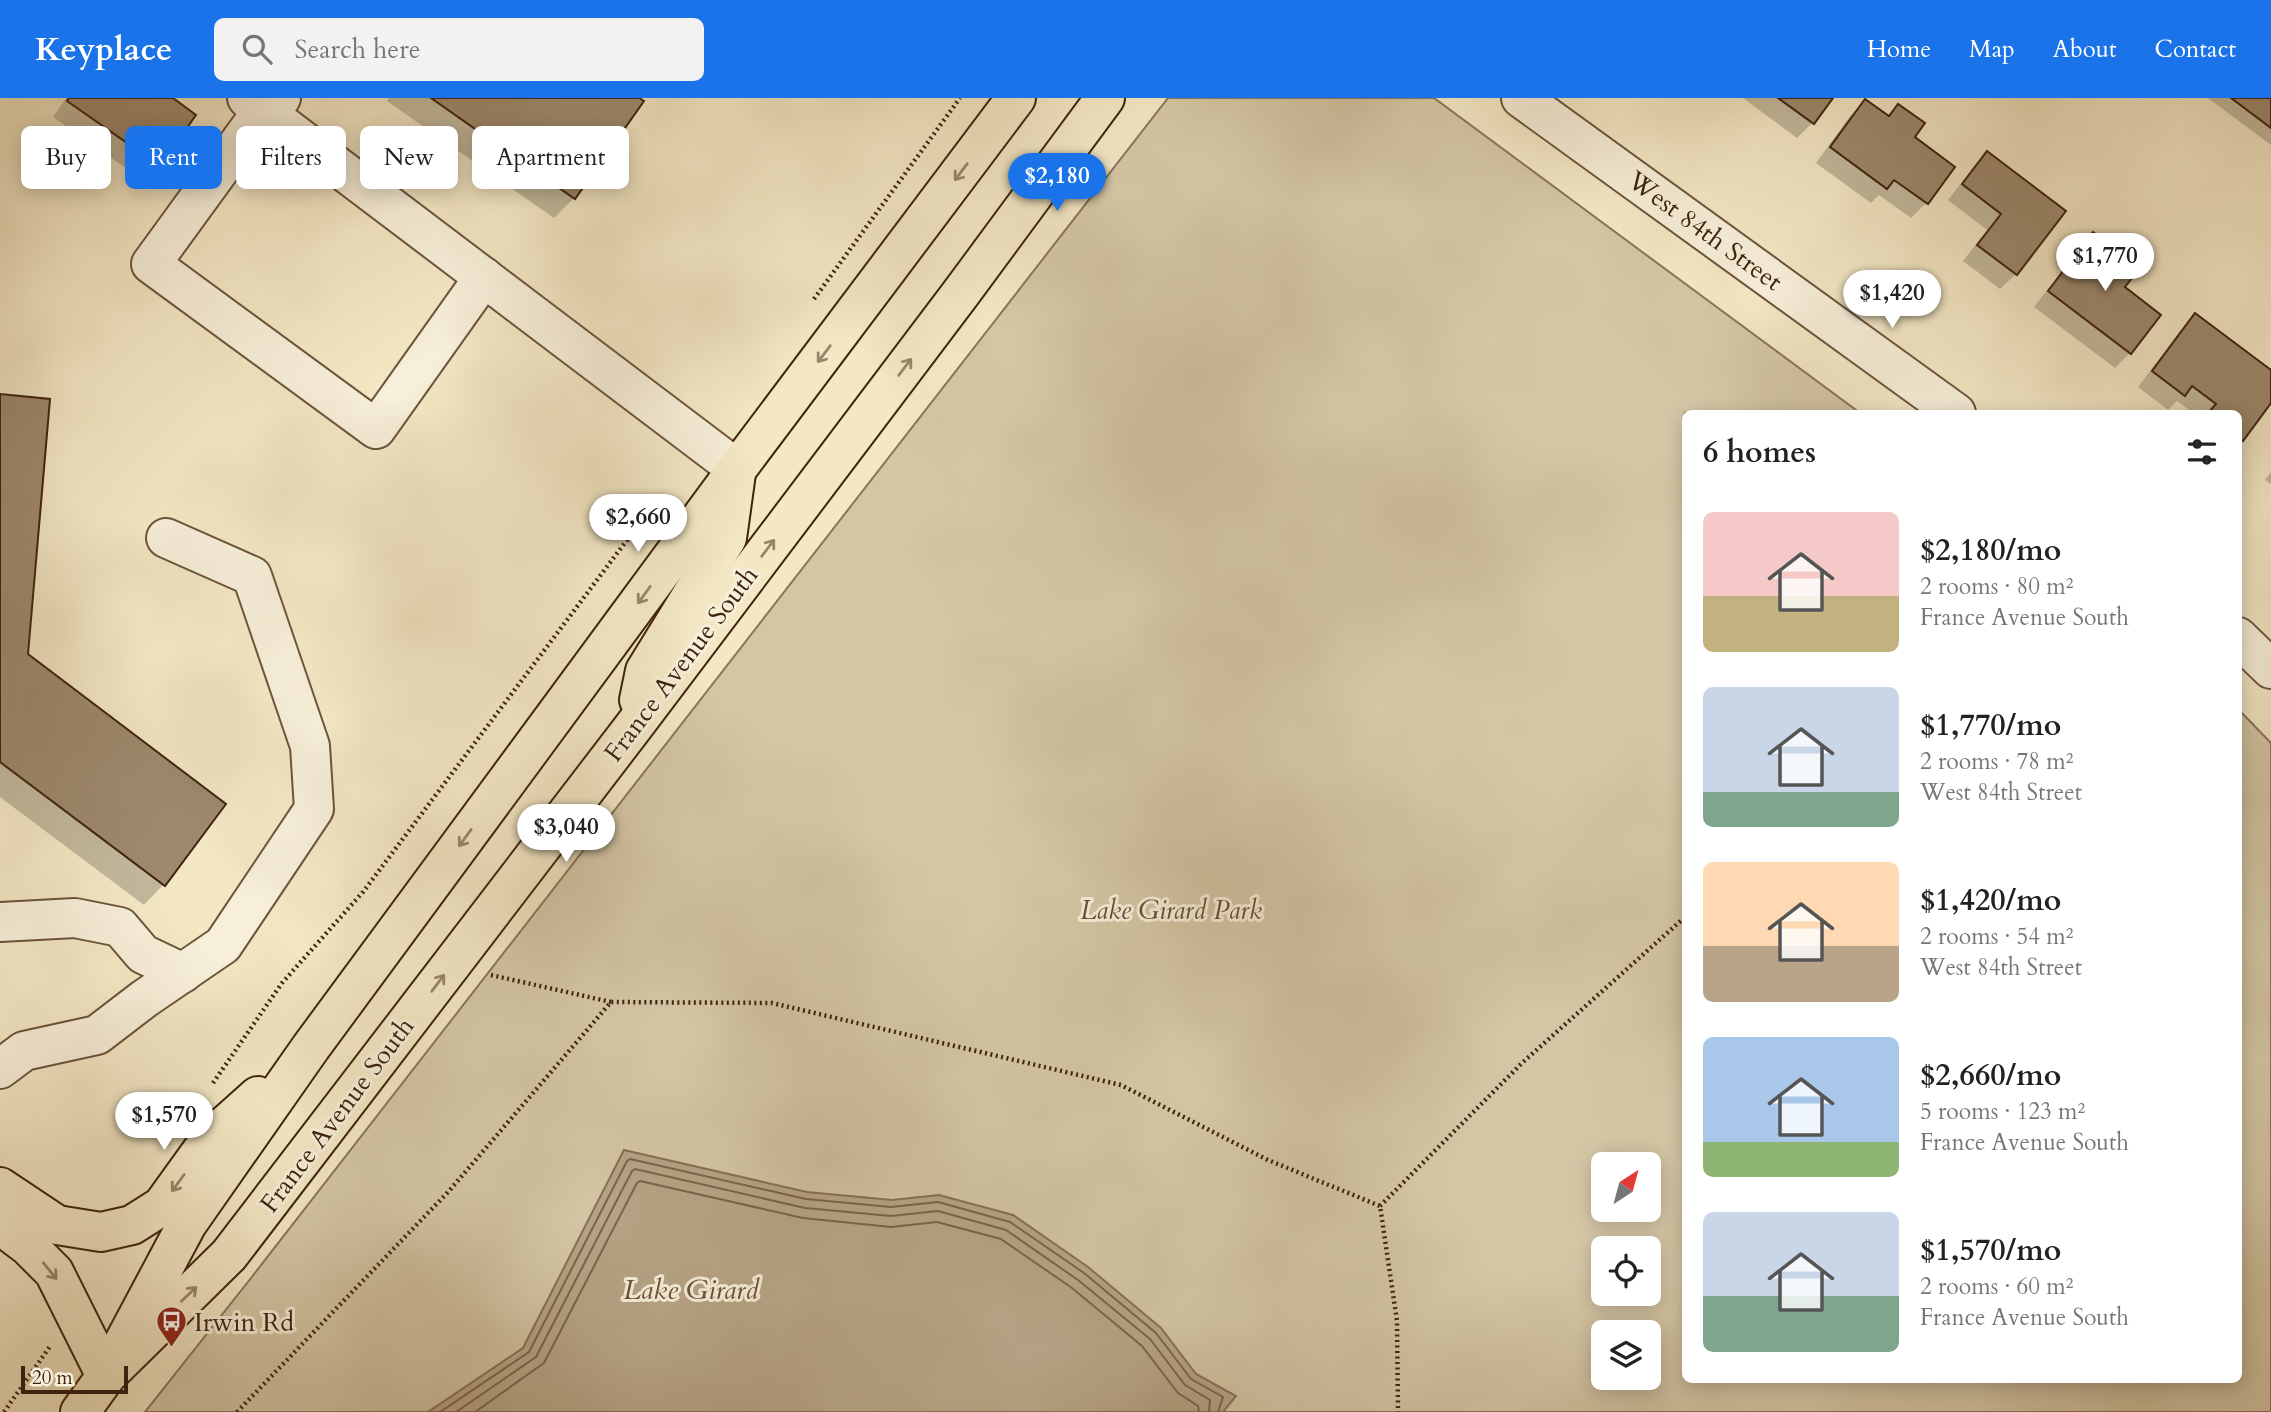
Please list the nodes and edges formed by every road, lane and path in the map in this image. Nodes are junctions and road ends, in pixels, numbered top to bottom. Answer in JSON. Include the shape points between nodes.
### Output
{"nodes":[{"id":1,"x":960,"y":98,"type":"edge"},
{"id":2,"x":1016,"y":98,"type":"edge"},
{"id":3,"x":1105,"y":98,"type":"edge"},
{"id":4,"x":1521,"y":98,"type":"edge"},
{"id":5,"x":263,"y":102,"type":"edge"},
{"id":6,"x":484,"y":277,"type":"junction"},
{"id":7,"x":810,"y":305,"type":"dead end"},
{"id":8,"x":1952,"y":410,"type":"edge"},
{"id":9,"x":737,"y":469,"type":"junction"},
{"id":10,"x":671,"y":494,"type":"dead end"},
{"id":11,"x":166,"y":538,"type":"dead end"},
{"id":12,"x":2242,"y":641,"type":"edge"},
{"id":13,"x":2271,"y":669,"type":"edge"},
{"id":14,"x":634,"y":726,"type":"junction"},
{"id":15,"x":1682,"y":920,"type":"edge"},
{"id":16,"x":0,"y":922,"type":"edge"},
{"id":17,"x":183,"y":973,"type":"junction"},
{"id":18,"x":491,"y":975,"type":"dead end"},
{"id":19,"x":611,"y":1002,"type":"junction"},
{"id":20,"x":311,"y":1047,"type":"junction"},
{"id":21,"x":0,"y":1069,"type":"edge"},
{"id":22,"x":211,"y":1086,"type":"dead end"},
{"id":23,"x":0,"y":1187,"type":"edge"},
{"id":24,"x":1380,"y":1206,"type":"junction"},
{"id":25,"x":0,"y":1225,"type":"edge"},
{"id":26,"x":51,"y":1344,"type":"dead end"},
{"id":27,"x":106,"y":1377,"type":"junction"},
{"id":28,"x":5,"y":1412,"type":"edge"},
{"id":29,"x":79,"y":1412,"type":"edge"},
{"id":30,"x":237,"y":1412,"type":"edge"},
{"id":31,"x":1398,"y":1412,"type":"edge"}],
"edges":[{"from":1,"to":7,"type":"path"},
{"from":2,"to":9,"type":"main road","name":"France Avenue South","one_way":true},
{"from":14,"to":3,"type":"main road","name":"France Avenue South","one_way":true},
{"from":4,"to":8,"type":"street","name":"West 84th Street"},
{"from":5,"to":6,"type":"street"},
{"from":5,"to":6,"type":"street","via":[[151,264],[376,429]]},
{"from":6,"to":9,"type":"street"},
{"from":9,"to":14,"type":"main road","via":[[727,538],[645,671]]},
{"from":9,"to":20,"type":"main road","name":"France Avenue South","one_way":true},
{"from":10,"to":22,"type":"path","via":[[642,520],[363,892],[282,983]]},
{"from":11,"to":17,"type":"street","via":[[252,576],[310,747],[314,809],[223,945]]},
{"from":12,"to":13,"type":"street"},
{"from":27,"to":14,"type":"main road","name":"France Avenue South","one_way":true,"via":[[229,1255]]},
{"from":15,"to":24,"type":"path","via":[[1522,1063]]},
{"from":16,"to":17,"type":"street","via":[[75,918],[120,927],[143,954]]},
{"from":17,"to":21,"type":"street","via":[[97,1035],[24,1051]]},
{"from":18,"to":19,"type":"path"},
{"from":19,"to":24,"type":"path","via":[[772,1003],[1121,1085],[1268,1160]]},
{"from":19,"to":30,"type":"path","via":[[449,1191]]},
{"from":20,"to":23,"type":"main road","one_way":true,"via":[[211,1138],[162,1206],[132,1225],[101,1232],[57,1225]]},
{"from":20,"to":27,"type":"main road","name":"France Avenue South","via":[[187,1224]]},
{"from":24,"to":31,"type":"path","via":[[1397,1321]]},
{"from":25,"to":27,"type":"main road","one_way":true,"via":[[54,1272]]},
{"from":26,"to":28,"type":"path"},
{"from":27,"to":29,"type":"main road","name":"France Avenue South"}]}
